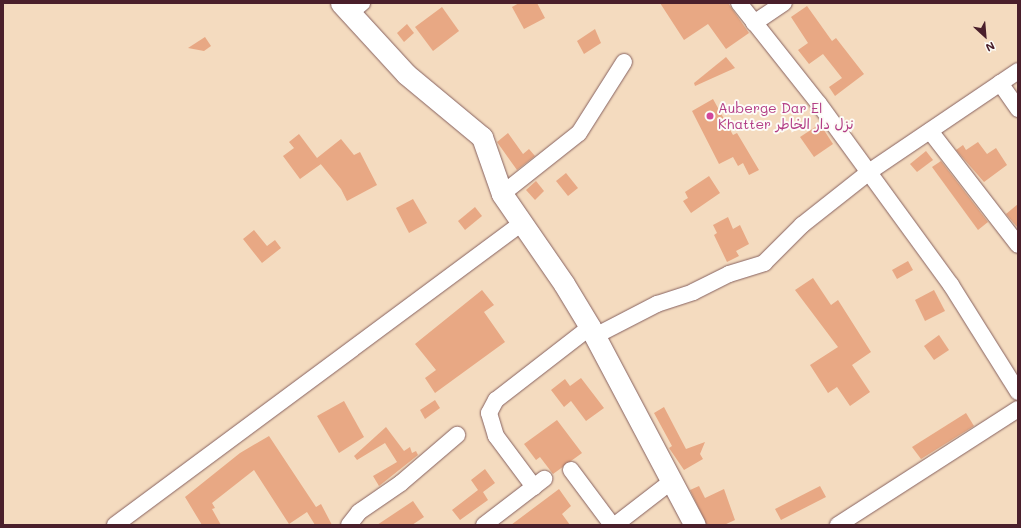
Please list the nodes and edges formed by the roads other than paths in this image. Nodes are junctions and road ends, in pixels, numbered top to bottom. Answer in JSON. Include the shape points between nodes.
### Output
{"nodes":[{"id":1,"x":740,"y":3,"type":"edge"},
{"id":2,"x":784,"y":3,"type":"edge"},
{"id":3,"x":351,"y":6,"type":"edge"},
{"id":4,"x":754,"y":24,"type":"junction"},
{"id":5,"x":624,"y":62,"type":"dead end"},
{"id":6,"x":1018,"y":71,"type":"edge"},
{"id":7,"x":1000,"y":83,"type":"junction"},
{"id":8,"x":1018,"y":109,"type":"edge"},
{"id":9,"x":930,"y":131,"type":"junction"},
{"id":10,"x":869,"y":172,"type":"junction"},
{"id":11,"x":502,"y":194,"type":"junction"},
{"id":12,"x":522,"y":223,"type":"junction"},
{"id":13,"x":1018,"y":245,"type":"edge"},
{"id":14,"x":592,"y":331,"type":"junction"},
{"id":15,"x":1018,"y":392,"type":"edge"},
{"id":16,"x":1018,"y":409,"type":"edge"},
{"id":17,"x":456,"y":435,"type":"dead end"},
{"id":18,"x":571,"y":470,"type":"dead end"},
{"id":19,"x":672,"y":481,"type":"junction"},
{"id":20,"x":115,"y":525,"type":"edge"},
{"id":21,"x":349,"y":525,"type":"edge"},
{"id":22,"x":484,"y":525,"type":"edge"},
{"id":23,"x":613,"y":525,"type":"edge"},
{"id":24,"x":695,"y":525,"type":"edge"},
{"id":25,"x":838,"y":525,"type":"edge"}],
"edges":[{"from":1,"to":4,"type":"street"},
{"from":2,"to":4,"type":"street"},
{"from":3,"to":11,"type":"main road","via":[[406,74],[482,137]]},
{"from":4,"to":10,"type":"street","via":[[819,104]]},
{"from":5,"to":11,"type":"street","via":[[579,133]]},
{"from":6,"to":7,"type":"street"},
{"from":7,"to":8,"type":"street"},
{"from":7,"to":9,"type":"street"},
{"from":9,"to":10,"type":"street"},
{"from":9,"to":13,"type":"street"},
{"from":10,"to":14,"type":"street","via":[[802,226],[764,263],[729,274],[693,292]]},
{"from":10,"to":15,"type":"street","via":[[951,285]]},
{"from":11,"to":12,"type":"main road"},
{"from":12,"to":14,"type":"main road","via":[[564,284]]},
{"from":12,"to":20,"type":"street"},
{"from":14,"to":19,"type":"main road"},
{"from":14,"to":22,"type":"street","via":[[496,400],[489,413],[496,436],[539,483]]},
{"from":16,"to":25,"type":"street"},
{"from":17,"to":21,"type":"street","via":[[401,482],[359,512]]},
{"from":18,"to":23,"type":"street"},
{"from":19,"to":23,"type":"street"},
{"from":19,"to":24,"type":"main road"}]}
